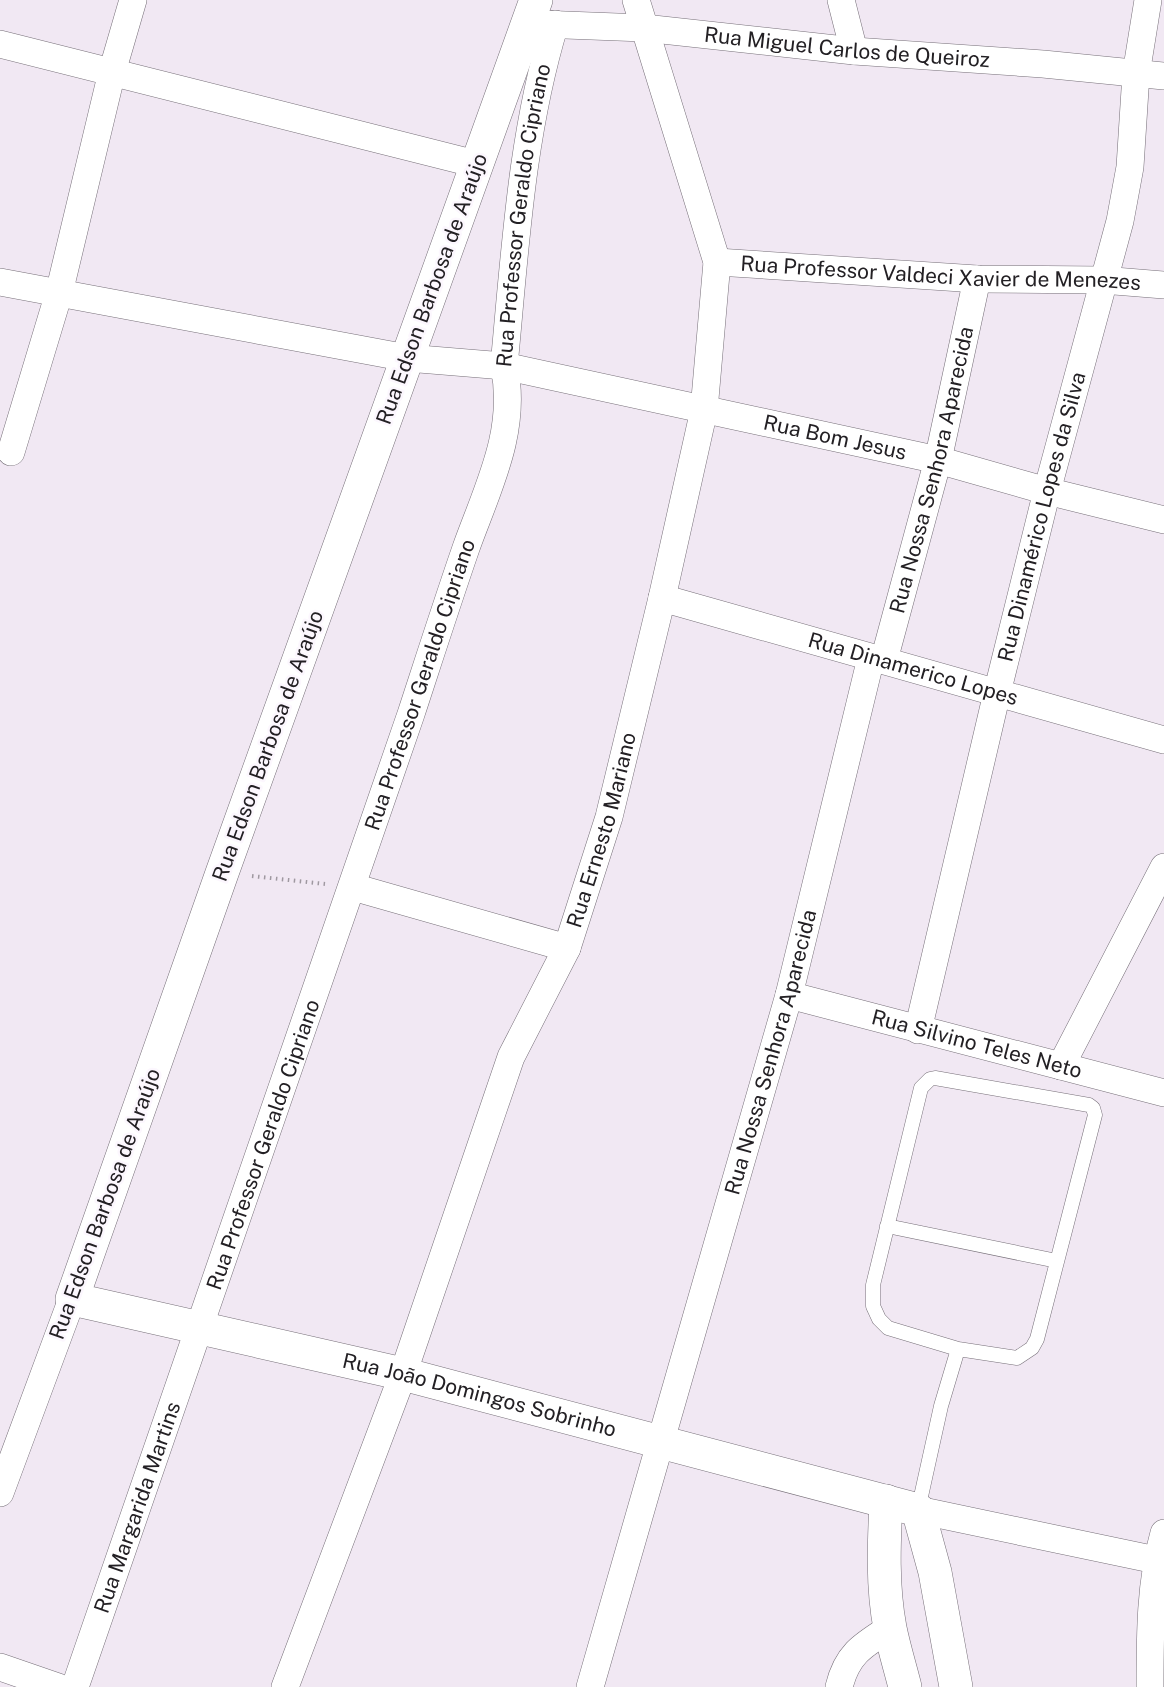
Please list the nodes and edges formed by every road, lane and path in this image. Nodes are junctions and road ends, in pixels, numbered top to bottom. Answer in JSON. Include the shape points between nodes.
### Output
{"nodes":[{"id":1,"x":134,"y":0,"type":"edge"},
{"id":2,"x":636,"y":0,"type":"edge"},
{"id":3,"x":841,"y":0,"type":"edge"},
{"id":4,"x":1148,"y":0,"type":"edge"},
{"id":5,"x":540,"y":16,"type":"edge"},
{"id":6,"x":644,"y":28,"type":"junction"},
{"id":7,"x":0,"y":44,"type":"edge"},
{"id":8,"x":854,"y":51,"type":"junction"},
{"id":9,"x":112,"y":72,"type":"junction"},
{"id":10,"x":1136,"y":74,"type":"junction"},
{"id":11,"x":1164,"y":76,"type":"edge"},
{"id":12,"x":476,"y":164,"type":"junction"},
{"id":13,"x":717,"y":262,"type":"junction"},
{"id":14,"x":977,"y":279,"type":"junction"},
{"id":15,"x":1102,"y":280,"type":"junction"},
{"id":16,"x":0,"y":282,"type":"edge"},
{"id":17,"x":1164,"y":285,"type":"edge"},
{"id":18,"x":59,"y":293,"type":"junction"},
{"id":19,"x":408,"y":358,"type":"junction"},
{"id":20,"x":504,"y":366,"type":"junction"},
{"id":21,"x":704,"y":410,"type":"junction"},
{"id":22,"x":11,"y":452,"type":"dead end"},
{"id":23,"x":938,"y":460,"type":"junction"},
{"id":24,"x":1047,"y":491,"type":"junction"},
{"id":25,"x":1164,"y":520,"type":"edge"},
{"id":26,"x":662,"y":598,"type":"junction"},
{"id":27,"x":877,"y":659,"type":"junction"},
{"id":28,"x":997,"y":693,"type":"junction"},
{"id":29,"x":1164,"y":740,"type":"edge"},
{"id":30,"x":1164,"y":867,"type":"edge"},
{"id":31,"x":222,"y":873,"type":"junction"},
{"id":32,"x":352,"y":887,"type":"junction"},
{"id":33,"x":567,"y":948,"type":"junction"},
{"id":34,"x":789,"y":995,"type":"junction"},
{"id":35,"x":918,"y":1030,"type":"junction"},
{"id":36,"x":1061,"y":1066,"type":"junction"},
{"id":37,"x":1164,"y":1093,"type":"edge"},
{"id":38,"x":887,"y":1226,"type":"junction"},
{"id":39,"x":1057,"y":1261,"type":"junction"},
{"id":40,"x":72,"y":1299,"type":"junction"},
{"id":41,"x":201,"y":1328,"type":"junction"},
{"id":42,"x":958,"y":1348,"type":"junction"},
{"id":43,"x":403,"y":1374,"type":"junction"},
{"id":44,"x":661,"y":1443,"type":"junction"},
{"id":45,"x":0,"y":1492,"type":"edge"},
{"id":46,"x":886,"y":1501,"type":"junction"},
{"id":47,"x":918,"y":1510,"type":"junction"},
{"id":48,"x":1164,"y":1533,"type":"edge"},
{"id":49,"x":1156,"y":1560,"type":"junction"},
{"id":50,"x":890,"y":1628,"type":"junction"},
{"id":51,"x":0,"y":1667,"type":"edge"},
{"id":52,"x":58,"y":1687,"type":"edge"},
{"id":53,"x":75,"y":1687,"type":"edge"},
{"id":54,"x":285,"y":1687,"type":"edge"},
{"id":55,"x":590,"y":1687,"type":"edge"},
{"id":56,"x":839,"y":1687,"type":"edge"},
{"id":57,"x":905,"y":1687,"type":"edge"},
{"id":58,"x":956,"y":1687,"type":"edge"},
{"id":59,"x":1150,"y":1687,"type":"edge"}],
"edges":[{"from":1,"to":9,"type":"street"},
{"from":2,"to":6,"type":"street"},
{"from":3,"to":8,"type":"street"},
{"from":4,"to":10,"type":"street","name":"Rua Dinamérico Lopes da Silva"},
{"from":5,"to":6,"type":"street","name":"Rua Miguel Carlos de Queiroz"},
{"from":5,"to":12,"type":"street","name":"Rua Edson Barbosa de Araújo"},
{"from":5,"to":20,"type":"street","name":"Rua Professor Geraldo Cipriano","via":[[541,69],[529,130]]},
{"from":6,"to":8,"type":"street","name":"Rua Miguel Carlos de Queiroz"},
{"from":6,"to":13,"type":"street"},
{"from":7,"to":9,"type":"street"},
{"from":8,"to":10,"type":"street","name":"Rua Miguel Carlos de Queiroz"},
{"from":9,"to":12,"type":"street"},
{"from":9,"to":18,"type":"street"},
{"from":10,"to":11,"type":"street","name":"Rua Miguel Carlos de Queiroz"},
{"from":10,"to":15,"type":"street","name":"Rua Dinamérico Lopes da Silva","via":[[1130,167],[1120,221]]},
{"from":12,"to":19,"type":"street","name":"Rua Edson Barbosa de Araújo"},
{"from":13,"to":14,"type":"street","name":"Rua Professor Valdeci Xavier de Menezes"},
{"from":13,"to":21,"type":"street","name":"Rua Ernesto Mariano"},
{"from":14,"to":15,"type":"street","name":"Rua Professor Valdeci Xavier de Menezes"},
{"from":14,"to":23,"type":"street","name":"Rua Nossa Senhora Aparecida"},
{"from":15,"to":17,"type":"street","name":"Rua Professor Valdeci Xavier de Menezes"},
{"from":15,"to":24,"type":"street","name":"Rua Dinamérico Lopes da Silva"},
{"from":16,"to":18,"type":"street","name":"Rua Bom Jesus"},
{"from":18,"to":19,"type":"street","name":"Rua Bom Jesus"},
{"from":18,"to":22,"type":"street"},
{"from":19,"to":20,"type":"street","name":"Rua Bom Jesus"},
{"from":19,"to":31,"type":"street","name":"Rua Edson Barbosa de Araújo"},
{"from":20,"to":21,"type":"street","name":"Rua Bom Jesus"},
{"from":20,"to":32,"type":"street","name":"Rua Professor Geraldo Cipriano","via":[[509,389],[496,470]]},
{"from":21,"to":23,"type":"street","name":"Rua Bom Jesus"},
{"from":21,"to":26,"type":"street","name":"Rua Ernesto Mariano"},
{"from":23,"to":24,"type":"street","name":"Rua Bom Jesus"},
{"from":23,"to":27,"type":"street","name":"Rua Nossa Senhora Aparecida"},
{"from":24,"to":25,"type":"street","name":"Rua Bom Jesus"},
{"from":24,"to":28,"type":"street","name":"Rua Dinamérico Lopes da Silva"},
{"from":26,"to":27,"type":"street","name":"Rua Dinamerico Lopes"},
{"from":26,"to":33,"type":"street","name":"Rua Ernesto Mariano","via":[[609,817]]},
{"from":27,"to":28,"type":"street","name":"Rua Dinamerico Lopes"},
{"from":27,"to":34,"type":"street","name":"Rua Nossa Senhora Aparecida"},
{"from":28,"to":29,"type":"street","name":"Rua Dinamerico Lopes"},
{"from":28,"to":35,"type":"street","name":"Rua Dinamérico Lopes da Silva"},
{"from":30,"to":36,"type":"street"},
{"from":31,"to":32,"type":"path"},
{"from":31,"to":40,"type":"street","name":"Rua Edson Barbosa de Araújo"},
{"from":32,"to":33,"type":"street"},
{"from":32,"to":41,"type":"street","name":"Rua Professor Geraldo Cipriano"},
{"from":33,"to":43,"type":"street","name":"Rua Ernesto Mariano","via":[[511,1058]]},
{"from":34,"to":35,"type":"street","name":"Rua Silvino Teles Neto"},
{"from":34,"to":44,"type":"street","name":"Rua Nossa Senhora Aparecida"},
{"from":35,"to":36,"type":"street","name":"Rua Silvino Teles Neto"},
{"from":36,"to":37,"type":"street","name":"Rua Silvino Teles Neto"},
{"from":38,"to":39,"type":"lane"},
{"from":38,"to":39,"type":"lane","via":[[921,1088],[930,1079],[1089,1105],[1095,1115]]},
{"from":38,"to":42,"type":"lane","via":[[873,1285],[873,1306],[879,1319],[888,1328]]},
{"from":39,"to":42,"type":"lane","via":[[1032,1348],[1017,1358]]},
{"from":40,"to":41,"type":"street","name":"Rua João Domingos Sobrinho"},
{"from":40,"to":45,"type":"street","name":"Rua Edson Barbosa de Araújo"},
{"from":41,"to":43,"type":"street","name":"Rua João Domingos Sobrinho"},
{"from":41,"to":53,"type":"street","name":"Rua Margarida Martins"},
{"from":42,"to":47,"type":"lane"},
{"from":43,"to":44,"type":"street","name":"Rua João Domingos Sobrinho"},
{"from":43,"to":54,"type":"street","name":"Rua Ernesto Mariano"},
{"from":44,"to":46,"type":"street","name":"Rua João Domingos Sobrinho"},
{"from":44,"to":55,"type":"street","name":"Rua Nossa Senhora Aparecida"},
{"from":46,"to":47,"type":"street","name":"Rua João Domingos Sobrinho"},
{"from":46,"to":50,"type":"street","via":[[884,1562]]},
{"from":47,"to":49,"type":"street"},
{"from":47,"to":58,"type":"street","via":[[935,1572]]},
{"from":48,"to":49,"type":"street"},
{"from":49,"to":59,"type":"street"},
{"from":50,"to":56,"type":"street","via":[[851,1657]]},
{"from":50,"to":57,"type":"street"},
{"from":51,"to":52,"type":"street"}]}
